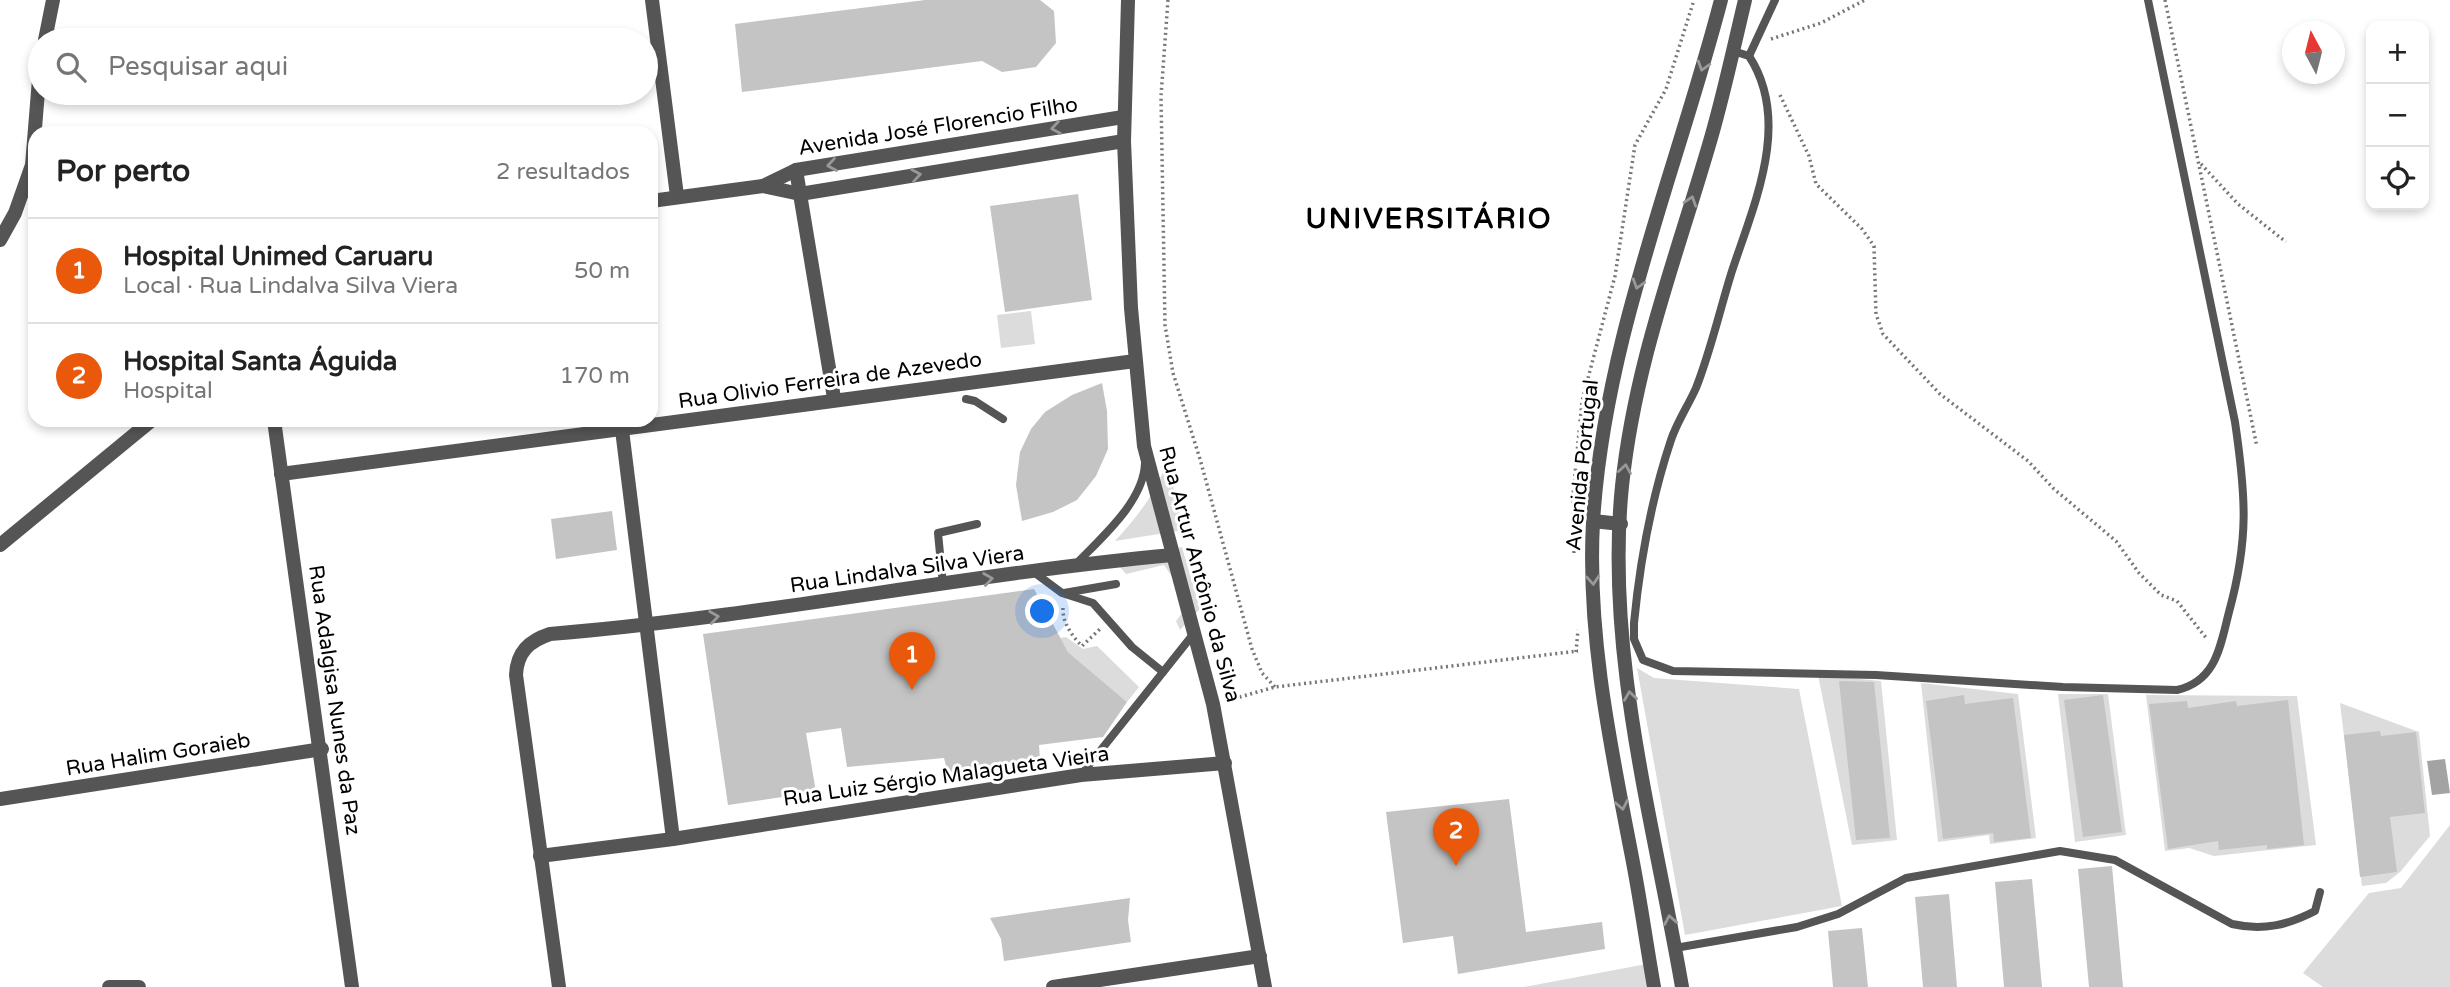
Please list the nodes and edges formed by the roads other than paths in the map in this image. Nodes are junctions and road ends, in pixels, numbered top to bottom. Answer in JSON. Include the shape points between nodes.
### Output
{"nodes":[{"id":1,"x":53,"y":0,"type":"edge"},
{"id":2,"x":652,"y":0,"type":"edge"},
{"id":3,"x":1128,"y":0,"type":"edge"},
{"id":4,"x":1721,"y":0,"type":"edge"},
{"id":5,"x":1745,"y":0,"type":"edge"},
{"id":6,"x":1775,"y":0,"type":"edge"},
{"id":7,"x":2148,"y":0,"type":"edge"},
{"id":8,"x":48,"y":28,"type":"edge"},
{"id":9,"x":656,"y":28,"type":"edge"},
{"id":10,"x":658,"y":47,"type":"edge"},
{"id":11,"x":1733,"y":51,"type":"junction"},
{"id":12,"x":1749,"y":56,"type":"junction"},
{"id":13,"x":38,"y":105,"type":"edge"},
{"id":14,"x":1124,"y":117,"type":"junction"},
{"id":15,"x":36,"y":126,"type":"edge"},
{"id":16,"x":1124,"y":141,"type":"junction"},
{"id":17,"x":796,"y":170,"type":"junction"},
{"id":18,"x":28,"y":180,"type":"edge"},
{"id":19,"x":763,"y":186,"type":"junction"},
{"id":20,"x":800,"y":194,"type":"junction"},
{"id":21,"x":677,"y":196,"type":"junction"},
{"id":22,"x":658,"y":200,"type":"edge"},
{"id":23,"x":0,"y":240,"type":"edge"},
{"id":24,"x":1135,"y":361,"type":"junction"},
{"id":25,"x":834,"y":398,"type":"junction"},
{"id":26,"x":966,"y":399,"type":"dead end"},
{"id":27,"x":1003,"y":419,"type":"dead end"},
{"id":28,"x":658,"y":425,"type":"edge"},
{"id":29,"x":143,"y":427,"type":"edge"},
{"id":30,"x":275,"y":427,"type":"edge"},
{"id":31,"x":642,"y":427,"type":"edge"},
{"id":32,"x":622,"y":430,"type":"junction"},
{"id":33,"x":1144,"y":446,"type":"junction"},
{"id":34,"x":281,"y":474,"type":"junction"},
{"id":35,"x":1593,"y":521,"type":"junction"},
{"id":36,"x":976,"y":524,"type":"dead end"},
{"id":37,"x":1620,"y":524,"type":"junction"},
{"id":38,"x":0,"y":545,"type":"edge"},
{"id":39,"x":1173,"y":555,"type":"junction"},
{"id":40,"x":1076,"y":565,"type":"junction"},
{"id":41,"x":1035,"y":573,"type":"junction"},
{"id":42,"x":1116,"y":584,"type":"dead end"},
{"id":43,"x":943,"y":585,"type":"junction"},
{"id":44,"x":1062,"y":593,"type":"junction"},
{"id":45,"x":647,"y":626,"type":"junction"},
{"id":46,"x":1195,"y":632,"type":"junction"},
{"id":47,"x":1163,"y":672,"type":"junction"},
{"id":48,"x":322,"y":749,"type":"junction"},
{"id":49,"x":1225,"y":763,"type":"junction"},
{"id":50,"x":1081,"y":775,"type":"junction"},
{"id":51,"x":0,"y":799,"type":"edge"},
{"id":52,"x":673,"y":839,"type":"junction"},
{"id":53,"x":540,"y":856,"type":"junction"},
{"id":54,"x":2320,"y":892,"type":"dead end"},
{"id":55,"x":1675,"y":948,"type":"junction"},
{"id":56,"x":1260,"y":956,"type":"junction"},
{"id":57,"x":110,"y":987,"type":"edge"},
{"id":58,"x":139,"y":987,"type":"edge"},
{"id":59,"x":352,"y":987,"type":"edge"},
{"id":60,"x":559,"y":987,"type":"edge"},
{"id":61,"x":1053,"y":987,"type":"edge"},
{"id":62,"x":1265,"y":987,"type":"edge"},
{"id":63,"x":1654,"y":987,"type":"edge"},
{"id":64,"x":1682,"y":987,"type":"edge"}],
"edges":[{"from":1,"to":8,"type":"street"},
{"from":2,"to":9,"type":"street"},
{"from":3,"to":14,"type":"street","name":"Rua Artur Antônio da Silva"},
{"from":4,"to":35,"type":"street","name":"Avenida Portugal","one_way":true,"via":[[1617,356],[1604,421]]},
{"from":5,"to":11,"type":"street","name":"Avenida Portugal"},
{"from":6,"to":12,"type":"lane"},
{"from":7,"to":12,"type":"lane","via":[[2245,485],[2240,578],[2218,653],[2195,686],[2177,690],[1876,675],[1672,671],[1643,660],[1634,639],[1634,623],[1648,524],[1671,437],[1696,387],[1762,179],[1769,130],[1766,98]]},
{"from":10,"to":21,"type":"street"},
{"from":11,"to":12,"type":"lane"},
{"from":37,"to":11,"type":"street","name":"Avenida Portugal","one_way":true,"via":[[1641,372]]},
{"from":13,"to":15,"type":"street"},
{"from":14,"to":16,"type":"street","name":"Rua Artur Antônio da Silva"},
{"from":14,"to":17,"type":"street","name":"Avenida José Florencio Filho","one_way":true},
{"from":20,"to":16,"type":"street","name":"Avenida José Florencio Filho","one_way":true},
{"from":16,"to":24,"type":"street","name":"Rua Artur Antônio da Silva"},
{"from":17,"to":19,"type":"street","name":"Avenida José Florencio Filho"},
{"from":17,"to":20,"type":"street"},
{"from":18,"to":23,"type":"street"},
{"from":19,"to":20,"type":"street","name":"Avenida José Florencio Filho"},
{"from":19,"to":21,"type":"street","name":"Avenida José Florencio Filho"},
{"from":20,"to":25,"type":"street"},
{"from":21,"to":22,"type":"street","name":"Avenida José Florencio Filho"},
{"from":24,"to":25,"type":"street","name":"Rua Olivio Ferreira de Azevedo"},
{"from":24,"to":33,"type":"street","name":"Rua Artur Antônio da Silva"},
{"from":25,"to":28,"type":"street","name":"Rua Olivio Ferreira de Azevedo"},
{"from":26,"to":27,"type":"lane"},
{"from":29,"to":38,"type":"street"},
{"from":30,"to":34,"type":"street","name":"Rua Adalgisa Nunes da Paz"},
{"from":31,"to":32,"type":"street","name":"Rua Olivio Ferreira de Azevedo"},
{"from":32,"to":34,"type":"street","name":"Rua Olivio Ferreira de Azevedo"},
{"from":32,"to":45,"type":"street"},
{"from":33,"to":39,"type":"street","name":"Rua Artur Antônio da Silva"},
{"from":33,"to":40,"type":"lane","via":[[1144,480]]},
{"from":34,"to":48,"type":"street","name":"Rua Adalgisa Nunes da Paz"},
{"from":35,"to":37,"type":"street"},
{"from":35,"to":63,"type":"street","name":"Avenida Portugal","one_way":true,"via":[[1597,641],[1610,742]]},
{"from":36,"to":43,"type":"lane","via":[[938,533]]},
{"from":55,"to":37,"type":"street","name":"Avenida Portugal","one_way":true,"via":[[1636,740],[1619,592]]},
{"from":39,"to":40,"type":"street","name":"Rua Lindalva Silva Viera"},
{"from":39,"to":46,"type":"street","name":"Rua Artur Antônio da Silva"},
{"from":40,"to":41,"type":"street","name":"Rua Lindalva Silva Viera"},
{"from":43,"to":41,"type":"street","name":"Rua Lindalva Silva Viera","one_way":true},
{"from":41,"to":44,"type":"lane"},
{"from":42,"to":44,"type":"lane"},
{"from":45,"to":43,"type":"street","name":"Rua Lindalva Silva Viera","one_way":true},
{"from":44,"to":47,"type":"lane","via":[[1093,603],[1132,647]]},
{"from":45,"to":52,"type":"street"},
{"from":45,"to":53,"type":"street","name":"Rua Lindalva Silva Viera","via":[[550,634],[524,648],[516,662]]},
{"from":46,"to":47,"type":"lane"},
{"from":46,"to":49,"type":"street","name":"Rua Artur Antônio da Silva"},
{"from":47,"to":50,"type":"lane"},
{"from":48,"to":51,"type":"street","name":"Rua Halim Goraieb"},
{"from":48,"to":59,"type":"street","name":"Rua Adalgisa Nunes da Paz"},
{"from":49,"to":50,"type":"street","name":"Rua Luiz Sérgio Malagueta Vieira"},
{"from":49,"to":56,"type":"street","name":"Rua Artur Antônio da Silva"},
{"from":50,"to":52,"type":"street","name":"Rua Luiz Sérgio Malagueta Vieira"},
{"from":52,"to":53,"type":"street","name":"Rua Luiz Sérgio Malagueta Vieira"},
{"from":53,"to":60,"type":"street","name":"Rua Lindalva Silva Viera"},
{"from":54,"to":55,"type":"lane","via":[[2315,911],[2275,926],[2250,929],[2232,925],[2115,860],[2060,851],[1906,878],[1838,914]]},
{"from":55,"to":64,"type":"street","name":"Avenida Portugal"},
{"from":56,"to":61,"type":"street"},
{"from":56,"to":62,"type":"street","name":"Rua Artur Antônio da Silva"},
{"from":57,"to":58,"type":"street"}]}
